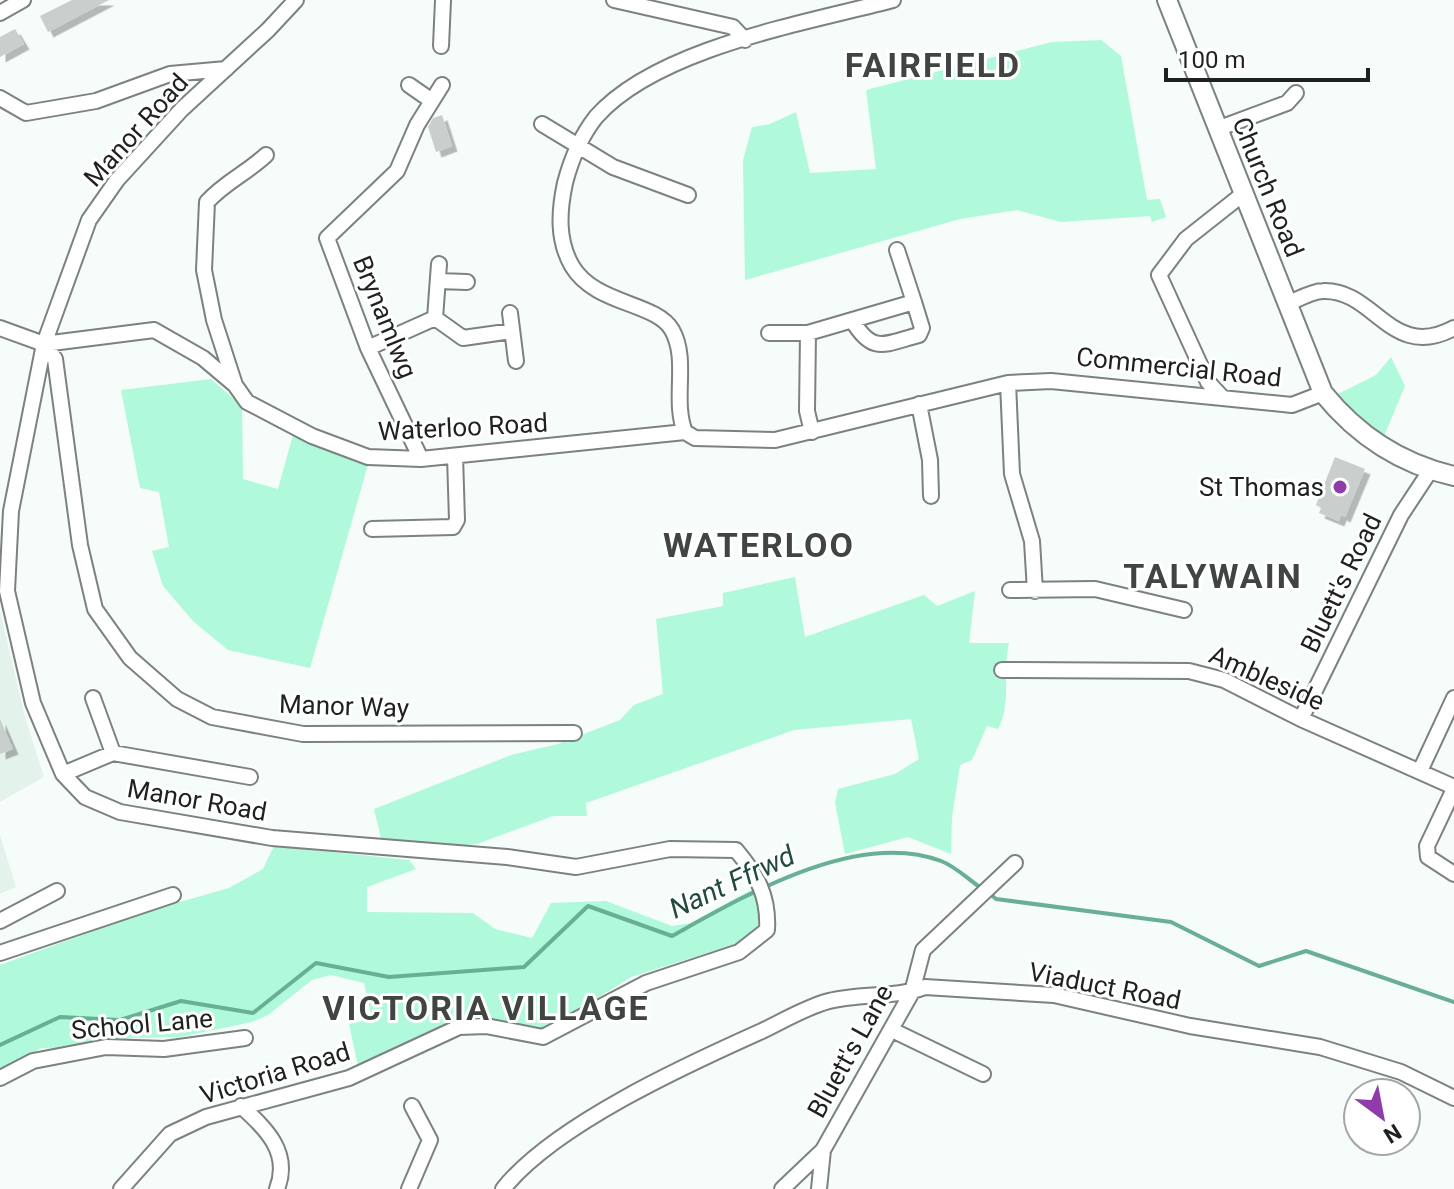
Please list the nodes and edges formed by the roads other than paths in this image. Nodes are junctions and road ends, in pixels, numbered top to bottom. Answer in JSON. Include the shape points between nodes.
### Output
{"nodes":[{"id":1,"x":23,"y":0,"type":"edge"},
{"id":2,"x":296,"y":0,"type":"edge"},
{"id":3,"x":443,"y":0,"type":"edge"},
{"id":4,"x":614,"y":0,"type":"edge"},
{"id":5,"x":893,"y":0,"type":"edge"},
{"id":6,"x":1167,"y":0,"type":"edge"},
{"id":7,"x":0,"y":13,"type":"edge"},
{"id":8,"x":745,"y":40,"type":"junction"},
{"id":9,"x":441,"y":46,"type":"dead end"},
{"id":10,"x":226,"y":69,"type":"junction"},
{"id":11,"x":409,"y":85,"type":"dead end"},
{"id":12,"x":442,"y":85,"type":"dead end"},
{"id":13,"x":1296,"y":93,"type":"dead end"},
{"id":14,"x":0,"y":98,"type":"edge"},
{"id":15,"x":432,"y":101,"type":"junction"},
{"id":16,"x":542,"y":124,"type":"dead end"},
{"id":17,"x":1217,"y":129,"type":"junction"},
{"id":18,"x":577,"y":147,"type":"junction"},
{"id":19,"x":266,"y":155,"type":"dead end"},
{"id":20,"x":1243,"y":194,"type":"junction"},
{"id":21,"x":688,"y":195,"type":"dead end"},
{"id":22,"x":897,"y":250,"type":"dead end"},
{"id":23,"x":439,"y":264,"type":"dead end"},
{"id":24,"x":438,"y":281,"type":"junction"},
{"id":25,"x":467,"y":282,"type":"dead end"},
{"id":26,"x":914,"y":302,"type":"junction"},
{"id":27,"x":1287,"y":304,"type":"junction"},
{"id":28,"x":510,"y":313,"type":"dead end"},
{"id":29,"x":435,"y":318,"type":"junction"},
{"id":30,"x":852,"y":320,"type":"junction"},
{"id":31,"x":0,"y":328,"type":"edge"},
{"id":32,"x":1453,"y":330,"type":"edge"},
{"id":33,"x":512,"y":331,"type":"junction"},
{"id":34,"x":769,"y":333,"type":"dead end"},
{"id":35,"x":808,"y":333,"type":"junction"},
{"id":36,"x":44,"y":344,"type":"junction"},
{"id":37,"x":368,"y":348,"type":"junction"},
{"id":38,"x":516,"y":361,"type":"dead end"},
{"id":39,"x":1008,"y":383,"type":"junction"},
{"id":40,"x":235,"y":385,"type":"junction"},
{"id":41,"x":1323,"y":393,"type":"junction"},
{"id":42,"x":1221,"y":396,"type":"junction"},
{"id":43,"x":919,"y":404,"type":"junction"},
{"id":44,"x":685,"y":432,"type":"junction"},
{"id":45,"x":812,"y":432,"type":"junction"},
{"id":46,"x":455,"y":456,"type":"junction"},
{"id":47,"x":421,"y":459,"type":"junction"},
{"id":48,"x":1430,"y":471,"type":"junction"},
{"id":49,"x":1454,"y":476,"type":"edge"},
{"id":50,"x":931,"y":496,"type":"dead end"},
{"id":51,"x":372,"y":529,"type":"dead end"},
{"id":52,"x":1010,"y":590,"type":"dead end"},
{"id":53,"x":1035,"y":591,"type":"junction"},
{"id":54,"x":1184,"y":610,"type":"dead end"},
{"id":55,"x":1002,"y":670,"type":"dead end"},
{"id":56,"x":93,"y":698,"type":"dead end"},
{"id":57,"x":1454,"y":698,"type":"edge"},
{"id":58,"x":1301,"y":719,"type":"junction"},
{"id":59,"x":574,"y":733,"type":"dead end"},
{"id":60,"x":113,"y":753,"type":"junction"},
{"id":61,"x":1420,"y":771,"type":"junction"},
{"id":62,"x":63,"y":774,"type":"junction"},
{"id":63,"x":250,"y":777,"type":"dead end"},
{"id":64,"x":1454,"y":788,"type":"edge"},
{"id":65,"x":1015,"y":863,"type":"dead end"},
{"id":66,"x":1454,"y":874,"type":"edge"},
{"id":67,"x":760,"y":882,"type":"joint"},
{"id":68,"x":57,"y":891,"type":"dead end"},
{"id":69,"x":173,"y":895,"type":"dead end"},
{"id":70,"x":0,"y":921,"type":"edge"},
{"id":71,"x":0,"y":953,"type":"edge"},
{"id":72,"x":912,"y":992,"type":"junction"},
{"id":73,"x":892,"y":1030,"type":"junction"},
{"id":74,"x":245,"y":1038,"type":"dead end"},
{"id":75,"x":983,"y":1074,"type":"dead end"},
{"id":76,"x":0,"y":1078,"type":"edge"},
{"id":77,"x":1454,"y":1098,"type":"edge"},
{"id":78,"x":241,"y":1106,"type":"junction"},
{"id":79,"x":412,"y":1106,"type":"dead end"},
{"id":80,"x":823,"y":1150,"type":"junction"},
{"id":81,"x":121,"y":1189,"type":"edge"},
{"id":82,"x":277,"y":1189,"type":"edge"},
{"id":83,"x":409,"y":1189,"type":"edge"},
{"id":84,"x":503,"y":1189,"type":"edge"},
{"id":85,"x":782,"y":1189,"type":"edge"},
{"id":86,"x":819,"y":1189,"type":"edge"}],
"edges":[{"from":1,"to":7,"type":"street"},
{"from":2,"to":10,"type":"street","name":"Manor Road"},
{"from":3,"to":9,"type":"street"},
{"from":4,"to":8,"type":"street","via":[[733,27]]},
{"from":5,"to":8,"type":"street"},
{"from":6,"to":17,"type":"main road","name":"Church Road"},
{"from":8,"to":18,"type":"street","via":[[685,59],[629,89],[596,117]]},
{"from":10,"to":14,"type":"street","via":[[170,74],[96,101],[26,113]]},
{"from":10,"to":36,"type":"street","name":"Manor Road","via":[[136,160],[89,220]]},
{"from":11,"to":15,"type":"street"},
{"from":12,"to":15,"type":"street","name":"Brynamlwg"},
{"from":13,"to":17,"type":"street","via":[[1287,103]]},
{"from":15,"to":37,"type":"street","name":"Brynamlwg","via":[[397,171],[327,238]]},
{"from":16,"to":18,"type":"street"},
{"from":17,"to":20,"type":"main road","name":"Church Road"},
{"from":18,"to":21,"type":"street","via":[[613,167]]},
{"from":18,"to":44,"type":"street","via":[[560,205],[561,237],[572,266],[589,286],[670,327],[679,345],[680,420]]},
{"from":19,"to":40,"type":"street","via":[[207,202],[204,270]]},
{"from":20,"to":27,"type":"main road","name":"Church Road"},
{"from":20,"to":42,"type":"street","via":[[1186,239],[1159,275],[1208,382]]},
{"from":22,"to":26,"type":"street"},
{"from":23,"to":24,"type":"street"},
{"from":24,"to":25,"type":"street"},
{"from":24,"to":29,"type":"street"},
{"from":26,"to":30,"type":"street"},
{"from":26,"to":30,"type":"street","via":[[922,328],[919,335],[876,346],[864,340]]},
{"from":27,"to":32,"type":"street","via":[[1321,290],[1356,302],[1403,336],[1422,338]]},
{"from":27,"to":41,"type":"main road","name":"Church Road"},
{"from":28,"to":33,"type":"street"},
{"from":29,"to":33,"type":"street","via":[[463,338]]},
{"from":29,"to":37,"type":"street"},
{"from":30,"to":35,"type":"street"},
{"from":31,"to":36,"type":"street"},
{"from":33,"to":38,"type":"street"},
{"from":34,"to":35,"type":"street"},
{"from":35,"to":45,"type":"street","via":[[807,411]]},
{"from":36,"to":40,"type":"street","name":"Waterloo Road","via":[[154,330],[203,358]]},
{"from":36,"to":59,"type":"street","name":"Manor Way","via":[[55,359],[80,545],[95,609],[130,658],[177,699],[212,717],[303,734]]},
{"from":36,"to":62,"type":"street","name":"Manor Road","via":[[11,511],[7,591],[33,703]]},
{"from":37,"to":47,"type":"street","name":"Brynamlwg"},
{"from":39,"to":42,"type":"street","name":"Commercial Road","via":[[1089,382]]},
{"from":39,"to":43,"type":"street","name":"Commercial Road"},
{"from":39,"to":53,"type":"street","via":[[1012,474],[1032,541]]},
{"from":40,"to":47,"type":"street","name":"Waterloo Road","via":[[247,402],[312,436],[368,457]]},
{"from":41,"to":42,"type":"street","name":"Commercial Road","via":[[1292,405]]},
{"from":41,"to":48,"type":"main road","via":[[1347,423]]},
{"from":43,"to":45,"type":"street","name":"Waterloo Road"},
{"from":43,"to":50,"type":"street"},
{"from":44,"to":45,"type":"street","name":"Waterloo Road","via":[[695,438],[775,440]]},
{"from":44,"to":46,"type":"street","name":"Waterloo Road"},
{"from":46,"to":47,"type":"street","name":"Waterloo Road"},
{"from":46,"to":51,"type":"street","via":[[453,527]]},
{"from":48,"to":49,"type":"main road"},
{"from":48,"to":58,"type":"street","name":"Bluett's Road","via":[[1401,515]]},
{"from":52,"to":53,"type":"street"},
{"from":53,"to":54,"type":"street","via":[[1095,589]]},
{"from":55,"to":58,"type":"street","name":"Ambleside","via":[[1189,671],[1224,680]]},
{"from":56,"to":60,"type":"street"},
{"from":57,"to":61,"type":"street"},
{"from":58,"to":61,"type":"street","name":"Ambleside"},
{"from":60,"to":62,"type":"street"},
{"from":60,"to":63,"type":"street"},
{"from":61,"to":64,"type":"street","name":"Ambleside"},
{"from":62,"to":67,"type":"street","name":"Manor Road","via":[[85,797],[155,821],[272,838],[576,867],[670,849],[736,850]]},
{"from":64,"to":66,"type":"street","name":"Ambleside","via":[[1427,846],[1428,857]]},
{"from":65,"to":72,"type":"street","name":"Bluett's Lane","via":[[923,950]]},
{"from":67,"to":78,"type":"street","name":"Victoria Road","via":[[767,930],[739,952],[646,983],[543,1037],[486,1026],[459,1027],[349,1078]]},
{"from":68,"to":70,"type":"street"},
{"from":69,"to":71,"type":"street"},
{"from":72,"to":73,"type":"street","name":"Bluett's Lane"},
{"from":72,"to":77,"type":"street","name":"Viaduct Road","via":[[925,987],[1054,995],[1357,1056]]},
{"from":72,"to":84,"type":"street","name":"Viaduct Road","via":[[825,1002],[731,1045],[574,1128],[536,1154]]},
{"from":73,"to":75,"type":"street"},
{"from":73,"to":80,"type":"street","name":"Bluett's Lane"},
{"from":74,"to":76,"type":"street","name":"School Lane","via":[[164,1049],[106,1047],[33,1061]]},
{"from":78,"to":81,"type":"street","name":"Victoria Road","via":[[170,1134]]},
{"from":78,"to":82,"type":"street","via":[[270,1132],[281,1156]]},
{"from":79,"to":83,"type":"street","via":[[430,1140]]},
{"from":80,"to":85,"type":"street","name":"Bluett's Lane"},
{"from":80,"to":86,"type":"street"}]}
